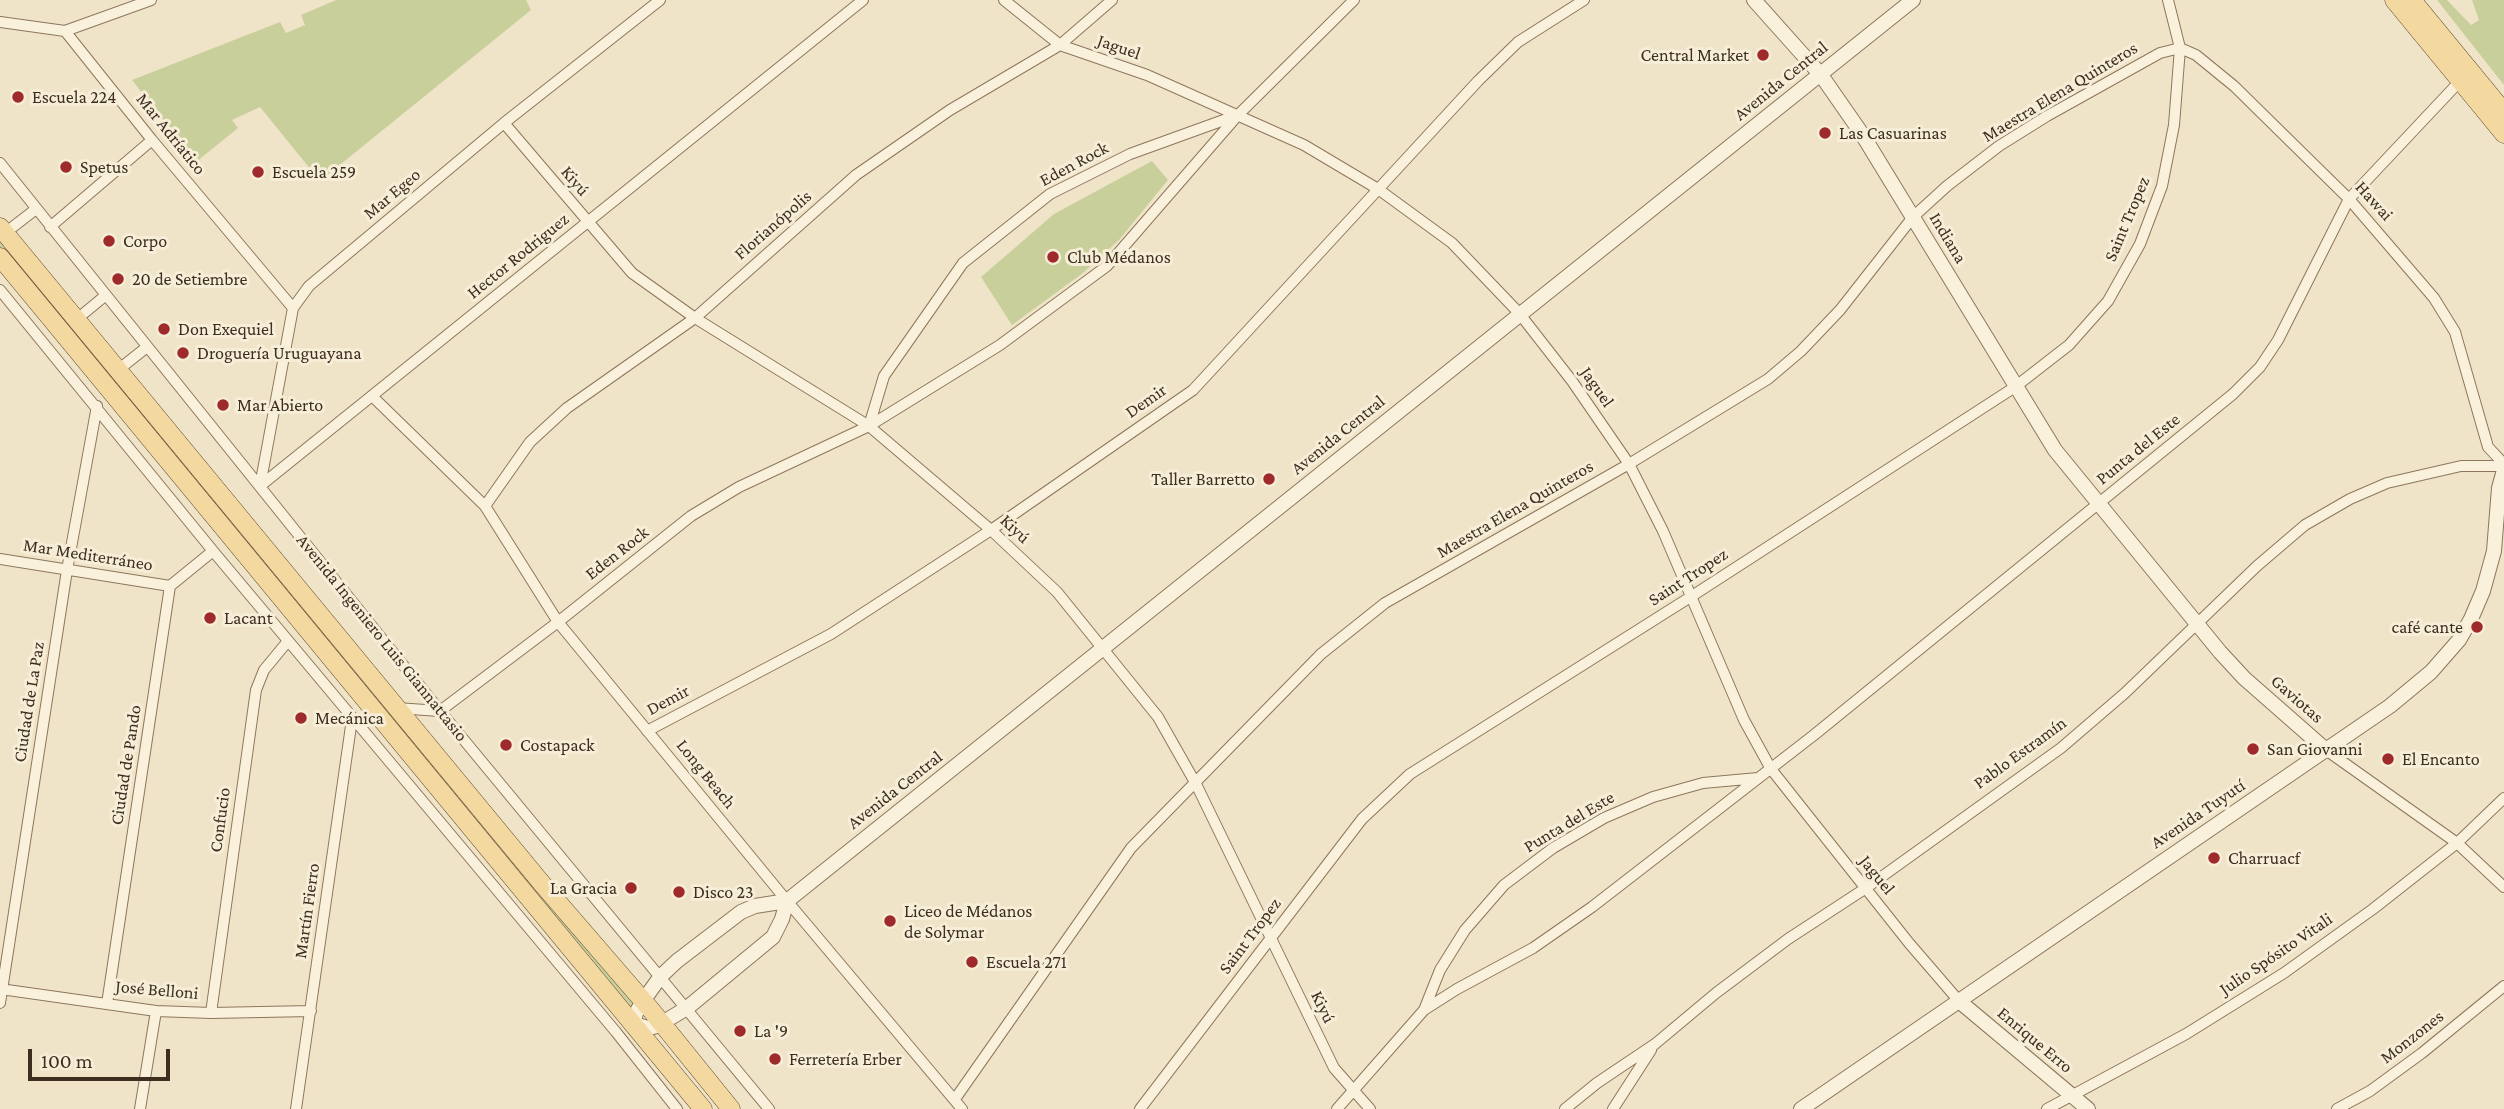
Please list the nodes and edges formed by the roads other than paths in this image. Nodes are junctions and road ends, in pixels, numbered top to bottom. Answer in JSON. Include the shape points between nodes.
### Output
{"nodes":[{"id":1,"x":151,"y":0,"type":"edge"},
{"id":2,"x":660,"y":0,"type":"edge"},
{"id":3,"x":863,"y":0,"type":"edge"},
{"id":4,"x":1004,"y":0,"type":"edge"},
{"id":5,"x":1112,"y":0,"type":"edge"},
{"id":6,"x":1354,"y":0,"type":"edge"},
{"id":7,"x":1584,"y":0,"type":"edge"},
{"id":8,"x":1754,"y":0,"type":"edge"},
{"id":9,"x":1913,"y":0,"type":"edge"},
{"id":10,"x":2168,"y":0,"type":"edge"},
{"id":11,"x":2394,"y":0,"type":"edge"},
{"id":12,"x":2412,"y":0,"type":"edge"},
{"id":13,"x":136,"y":3,"type":"edge"},
{"id":14,"x":0,"y":22,"type":"edge"},
{"id":15,"x":65,"y":32,"type":"junction"},
{"id":16,"x":1060,"y":45,"type":"junction"},
{"id":17,"x":2180,"y":48,"type":"junction"},
{"id":18,"x":1821,"y":75,"type":"junction"},
{"id":19,"x":2460,"y":81,"type":"junction"},
{"id":20,"x":2504,"y":112,"type":"edge"},
{"id":21,"x":1238,"y":115,"type":"junction"},
{"id":22,"x":504,"y":123,"type":"junction"},
{"id":23,"x":2504,"y":134,"type":"edge"},
{"id":24,"x":152,"y":140,"type":"junction"},
{"id":25,"x":0,"y":163,"type":"edge"},
{"id":26,"x":1378,"y":189,"type":"junction"},
{"id":27,"x":2349,"y":199,"type":"junction"},
{"id":28,"x":36,"y":209,"type":"junction"},
{"id":29,"x":1913,"y":217,"type":"junction"},
{"id":30,"x":587,"y":222,"type":"junction"},
{"id":31,"x":50,"y":227,"type":"junction"},
{"id":32,"x":3,"y":230,"type":"edge"},
{"id":33,"x":0,"y":257,"type":"edge"},
{"id":34,"x":0,"y":290,"type":"edge"},
{"id":35,"x":106,"y":295,"type":"junction"},
{"id":36,"x":293,"y":308,"type":"junction"},
{"id":37,"x":1519,"y":313,"type":"junction"},
{"id":38,"x":695,"y":318,"type":"junction"},
{"id":39,"x":77,"y":319,"type":"junction"},
{"id":40,"x":148,"y":347,"type":"junction"},
{"id":41,"x":118,"y":370,"type":"junction"},
{"id":42,"x":2015,"y":387,"type":"junction"},
{"id":43,"x":372,"y":397,"type":"junction"},
{"id":44,"x":97,"y":406,"type":"junction"},
{"id":45,"x":869,"y":426,"type":"junction"},
{"id":46,"x":1629,"y":464,"type":"junction"},
{"id":47,"x":2504,"y":467,"type":"edge"},
{"id":48,"x":260,"y":486,"type":"junction"},
{"id":49,"x":2098,"y":505,"type":"junction"},
{"id":50,"x":485,"y":506,"type":"junction"},
{"id":51,"x":991,"y":530,"type":"junction"},
{"id":52,"x":213,"y":551,"type":"junction"},
{"id":53,"x":0,"y":559,"type":"edge"},
{"id":54,"x":67,"y":570,"type":"junction"},
{"id":55,"x":170,"y":586,"type":"junction"},
{"id":56,"x":1692,"y":596,"type":"junction"},
{"id":57,"x":558,"y":622,"type":"junction"},
{"id":58,"x":2197,"y":625,"type":"junction"},
{"id":59,"x":288,"y":641,"type":"junction"},
{"id":60,"x":1104,"y":648,"type":"junction"},
{"id":61,"x":396,"y":708,"type":"junction"},
{"id":62,"x":373,"y":709,"type":"junction"},
{"id":63,"x":440,"y":711,"type":"junction"},
{"id":64,"x":352,"y":719,"type":"junction"},
{"id":65,"x":647,"y":731,"type":"junction"},
{"id":66,"x":2326,"y":750,"type":"junction"},
{"id":67,"x":1771,"y":769,"type":"junction"},
{"id":68,"x":1761,"y":777,"type":"junction"},
{"id":69,"x":1196,"y":784,"type":"junction"},
{"id":70,"x":2504,"y":798,"type":"edge"},
{"id":71,"x":2457,"y":843,"type":"junction"},
{"id":72,"x":2504,"y":887,"type":"edge"},
{"id":73,"x":1866,"y":888,"type":"junction"},
{"id":74,"x":787,"y":901,"type":"junction"},
{"id":75,"x":1269,"y":938,"type":"junction"},
{"id":76,"x":661,"y":976,"type":"junction"},
{"id":77,"x":2504,"y":986,"type":"edge"},
{"id":78,"x":1,"y":990,"type":"edge"},
{"id":79,"x":643,"y":1001,"type":"junction"},
{"id":80,"x":1959,"y":1001,"type":"junction"},
{"id":81,"x":0,"y":1003,"type":"edge"},
{"id":82,"x":107,"y":1004,"type":"junction"},
{"id":83,"x":687,"y":1009,"type":"junction"},
{"id":84,"x":1424,"y":1010,"type":"junction"},
{"id":85,"x":156,"y":1011,"type":"junction"},
{"id":86,"x":311,"y":1011,"type":"junction"},
{"id":87,"x":211,"y":1013,"type":"junction"},
{"id":88,"x":633,"y":1024,"type":"junction"},
{"id":89,"x":663,"y":1024,"type":"junction"},
{"id":90,"x":616,"y":1032,"type":"junction"},
{"id":91,"x":1655,"y":1044,"type":"junction"},
{"id":92,"x":1353,"y":1091,"type":"junction"},
{"id":93,"x":2072,"y":1096,"type":"junction"},
{"id":94,"x":955,"y":1099,"type":"junction"},
{"id":95,"x":140,"y":1109,"type":"edge"},
{"id":96,"x":296,"y":1109,"type":"edge"},
{"id":97,"x":677,"y":1109,"type":"edge"},
{"id":98,"x":703,"y":1109,"type":"edge"},
{"id":99,"x":731,"y":1109,"type":"edge"},
{"id":100,"x":769,"y":1109,"type":"edge"},
{"id":101,"x":962,"y":1109,"type":"edge"},
{"id":102,"x":1140,"y":1109,"type":"edge"},
{"id":103,"x":1337,"y":1109,"type":"edge"},
{"id":104,"x":1370,"y":1109,"type":"edge"},
{"id":105,"x":1565,"y":1109,"type":"edge"},
{"id":106,"x":1613,"y":1109,"type":"edge"},
{"id":107,"x":1801,"y":1109,"type":"edge"},
{"id":108,"x":2047,"y":1109,"type":"edge"},
{"id":109,"x":2088,"y":1109,"type":"edge"},
{"id":110,"x":2337,"y":1109,"type":"edge"}],
"edges":[{"from":1,"to":13,"type":"street"},
{"from":2,"to":22,"type":"street","name":"Mar Egeo"},
{"from":3,"to":30,"type":"street","name":"Hector Rodriguez"},
{"from":4,"to":16,"type":"street","name":"Jaguel"},
{"from":5,"to":16,"type":"street","name":"Florianópolis"},
{"from":6,"to":21,"type":"street","name":"Eden Rock"},
{"from":7,"to":26,"type":"street","name":"Demir","via":[[1518,42]]},
{"from":8,"to":18,"type":"street","name":"Indiana"},
{"from":9,"to":18,"type":"street","name":"Avenida Central"},
{"from":10,"to":17,"type":"street"},
{"from":11,"to":19,"type":"main road"},
{"from":12,"to":20,"type":"main road"},
{"from":13,"to":15,"type":"street"},
{"from":14,"to":15,"type":"street"},
{"from":15,"to":24,"type":"street","name":"Mar Adríatico"},
{"from":16,"to":21,"type":"street","name":"Jaguel","via":[[1147,75]]},
{"from":16,"to":38,"type":"street","name":"Florianópolis","via":[[950,110],[856,175]]},
{"from":17,"to":27,"type":"street","name":"Hawai","via":[[2234,86]]},
{"from":17,"to":29,"type":"street","name":"Maestra Elena Quinteros","via":[[2160,53],[2000,146]]},
{"from":17,"to":42,"type":"street","name":"Saint Tropez","via":[[2175,125],[2162,186],[2140,244],[2108,301],[2069,345]]},
{"from":18,"to":29,"type":"street","name":"Indiana"},
{"from":18,"to":37,"type":"street","name":"Avenida Central"},
{"from":19,"to":23,"type":"main road"},
{"from":19,"to":27,"type":"street","name":"Punta del Este"},
{"from":21,"to":26,"type":"street","name":"Jaguel","via":[[1304,145]]},
{"from":21,"to":45,"type":"street","name":"Eden Rock","via":[[1107,266],[1000,345]]},
{"from":21,"to":45,"type":"street","name":"Eden Rock","via":[[1130,153],[1050,194],[963,263],[884,376]]},
{"from":22,"to":30,"type":"street","name":"Kiyú"},
{"from":22,"to":36,"type":"street","name":"Mar Egeo","via":[[309,286]]},
{"from":24,"to":31,"type":"street"},
{"from":24,"to":36,"type":"street","name":"Mar Adríatico"},
{"from":25,"to":28,"type":"street","name":"Avenida Ingeniero Luis Giannattasio"},
{"from":26,"to":37,"type":"street","name":"Jaguel","via":[[1452,243]]},
{"from":26,"to":51,"type":"street","name":"Demir","via":[[1193,390]]},
{"from":27,"to":47,"type":"street","name":"Hawai","via":[[2446,316],[2455,332],[2488,447]]},
{"from":27,"to":49,"type":"street","name":"Punta del Este","via":[[2260,367]]},
{"from":28,"to":31,"type":"street","name":"Avenida Ingeniero Luis Giannattasio"},
{"from":28,"to":32,"type":"street"},
{"from":29,"to":42,"type":"street","name":"Indiana"},
{"from":29,"to":46,"type":"street","name":"Maestra Elena Quinteros","via":[[1840,310],[1801,351],[1768,379]]},
{"from":30,"to":38,"type":"street","name":"Kiyú","via":[[632,273]]},
{"from":30,"to":43,"type":"street","name":"Hector Rodriguez"},
{"from":31,"to":35,"type":"street","name":"Avenida Ingeniero Luis Giannattasio"},
{"from":32,"to":39,"type":"main road","name":"Avenida Ingeniero Luis Giannattasio"},
{"from":33,"to":62,"type":"main road"},
{"from":34,"to":44,"type":"street"},
{"from":35,"to":39,"type":"street"},
{"from":35,"to":40,"type":"street","name":"Avenida Ingeniero Luis Giannattasio"},
{"from":36,"to":48,"type":"street","name":"Mar Egeo"},
{"from":37,"to":46,"type":"street","name":"Jaguel"},
{"from":37,"to":60,"type":"street","name":"Avenida Central"},
{"from":38,"to":45,"type":"street","name":"Kiyú"},
{"from":38,"to":50,"type":"street","name":"Florianópolis","via":[[567,408],[530,442]]},
{"from":39,"to":41,"type":"main road","name":"Avenida Ingeniero Luis Giannattasio"},
{"from":40,"to":41,"type":"street"},
{"from":40,"to":48,"type":"street","name":"Avenida Ingeniero Luis Giannattasio"},
{"from":41,"to":61,"type":"main road","name":"Avenida Ingeniero Luis Giannattasio"},
{"from":42,"to":49,"type":"street","name":"Indiana","via":[[2055,450]]},
{"from":42,"to":56,"type":"street","name":"Saint Tropez"},
{"from":43,"to":48,"type":"street","name":"Hector Rodriguez"},
{"from":43,"to":50,"type":"street","name":"Long Beach"},
{"from":44,"to":52,"type":"street"},
{"from":44,"to":54,"type":"street","name":"Ciudad de La Paz"},
{"from":45,"to":51,"type":"street","name":"Kiyú"},
{"from":45,"to":57,"type":"street","name":"Eden Rock","via":[[739,487],[691,516]]},
{"from":46,"to":56,"type":"street","name":"Jaguel"},
{"from":46,"to":69,"type":"street","name":"Maestra Elena Quinteros","via":[[1385,603],[1321,654]]},
{"from":47,"to":58,"type":"street","name":"Pablo Estramín","via":[[2461,466],[2387,483],[2350,499],[2305,525]]},
{"from":47,"to":66,"type":"street","name":"Avenida Tuyutí","via":[[2489,572],[2459,639],[2412,689]]},
{"from":48,"to":63,"type":"street","name":"Avenida Ingeniero Luis Giannattasio"},
{"from":49,"to":58,"type":"street","name":"Gaviotas"},
{"from":49,"to":67,"type":"street","name":"Punta del Este"},
{"from":50,"to":57,"type":"street","name":"Long Beach"},
{"from":51,"to":60,"type":"street","name":"Kiyú","via":[[1057,592]]},
{"from":51,"to":65,"type":"street","name":"Demir","via":[[831,634]]},
{"from":52,"to":55,"type":"street"},
{"from":52,"to":59,"type":"street"},
{"from":53,"to":54,"type":"street","name":"Mar Mediterráneo"},
{"from":54,"to":55,"type":"street","name":"Mar Mediterráneo"},
{"from":54,"to":78,"type":"street","name":"Ciudad de La Paz"},
{"from":55,"to":82,"type":"street","name":"Ciudad de Pando"},
{"from":56,"to":67,"type":"street","name":"Jaguel","via":[[1744,720]]},
{"from":56,"to":75,"type":"street","name":"Saint Tropez","via":[[1410,774],[1362,819]]},
{"from":57,"to":63,"type":"street","name":"Eden Rock"},
{"from":57,"to":65,"type":"street","name":"Long Beach"},
{"from":58,"to":66,"type":"street","name":"Gaviotas","via":[[2244,678]]},
{"from":58,"to":73,"type":"street","name":"Pablo Estramín","via":[[2061,748]]},
{"from":59,"to":64,"type":"street"},
{"from":59,"to":87,"type":"street","name":"Confucio","via":[[264,670],[256,690]]},
{"from":60,"to":69,"type":"street","name":"Kiyú","via":[[1158,717]]},
{"from":60,"to":74,"type":"street","name":"Avenida Central"},
{"from":61,"to":63,"type":"street"},
{"from":61,"to":79,"type":"main road","name":"Avenida Ingeniero Luis Giannattasio"},
{"from":62,"to":64,"type":"street"},
{"from":62,"to":88,"type":"main road"},
{"from":63,"to":76,"type":"street","name":"Avenida Ingeniero Luis Giannattasio"},
{"from":64,"to":86,"type":"street","name":"Martín Fierro"},
{"from":64,"to":90,"type":"street"},
{"from":65,"to":74,"type":"street","name":"Long Beach"},
{"from":66,"to":71,"type":"street","name":"Gaviotas"},
{"from":66,"to":80,"type":"street","name":"Avenida Tuyutí"},
{"from":67,"to":68,"type":"street","name":"Punta del Este"},
{"from":67,"to":73,"type":"street","name":"Jaguel"},
{"from":68,"to":84,"type":"street","name":"Punta del Este","via":[[1533,948]]},
{"from":68,"to":84,"type":"street","name":"Punta del Este","via":[[1703,783],[1653,797],[1604,818],[1553,848],[1504,885],[1465,930],[1440,970]]},
{"from":69,"to":75,"type":"street","name":"Kiyú"},
{"from":69,"to":94,"type":"street","name":"Maestra Elena Quinteros","via":[[1131,848]]},
{"from":70,"to":71,"type":"street","name":"Julio Spósito Vitali"},
{"from":71,"to":72,"type":"street","name":"Gaviotas"},
{"from":71,"to":93,"type":"street","name":"Julio Spósito Vitali","via":[[2284,973],[2186,1034]]},
{"from":73,"to":80,"type":"street","name":"Jaguel"},
{"from":73,"to":91,"type":"street","name":"Pablo Estramín","via":[[1788,939]]},
{"from":74,"to":76,"type":"street","name":"Avenida Central","via":[[741,912]]},
{"from":74,"to":83,"type":"street","via":[[773,937]]},
{"from":74,"to":94,"type":"street","name":"Long Beach"},
{"from":75,"to":92,"type":"street","name":"Kiyú","via":[[1334,1068]]},
{"from":75,"to":102,"type":"street","name":"Saint Tropez"},
{"from":76,"to":79,"type":"street","name":"Avenida Central"},
{"from":76,"to":83,"type":"street","name":"Avenida Ingeniero Luis Giannattasio"},
{"from":77,"to":110,"type":"street","name":"Monzones","via":[[2370,1091]]},
{"from":78,"to":81,"type":"street","name":"Ciudad de La Paz"},
{"from":78,"to":82,"type":"street","name":"José Belloni"},
{"from":79,"to":88,"type":"street","name":"Avenida Central"},
{"from":79,"to":89,"type":"main road","name":"Avenida Ingeniero Luis Giannattasio"},
{"from":80,"to":93,"type":"street","name":"Enrique Erro"},
{"from":80,"to":107,"type":"street","name":"Avenida Tuyutí"},
{"from":82,"to":85,"type":"street","name":"José Belloni"},
{"from":83,"to":89,"type":"street"},
{"from":83,"to":100,"type":"street","name":"Avenida Ingeniero Luis Giannattasio"},
{"from":84,"to":92,"type":"street","name":"Punta del Este"},
{"from":85,"to":87,"type":"street","name":"José Belloni"},
{"from":85,"to":95,"type":"street"},
{"from":86,"to":87,"type":"street","name":"José Belloni"},
{"from":86,"to":96,"type":"street","name":"Martín Fierro"},
{"from":88,"to":89,"type":"street","via":[[649,1028]]},
{"from":88,"to":90,"type":"street"},
{"from":88,"to":98,"type":"main road"},
{"from":89,"to":99,"type":"main road","name":"Avenida Ingeniero Luis Giannattasio"},
{"from":90,"to":97,"type":"street"},
{"from":91,"to":105,"type":"street","name":"Pablo Estramín"},
{"from":91,"to":106,"type":"street"},
{"from":92,"to":103,"type":"street","name":"Punta del Este"},
{"from":92,"to":104,"type":"street","name":"Kiyú"},
{"from":93,"to":108,"type":"street","name":"Julio Spósito Vitali"},
{"from":93,"to":109,"type":"street","name":"Enrique Erro"},
{"from":94,"to":101,"type":"street","name":"Long Beach"}]}
